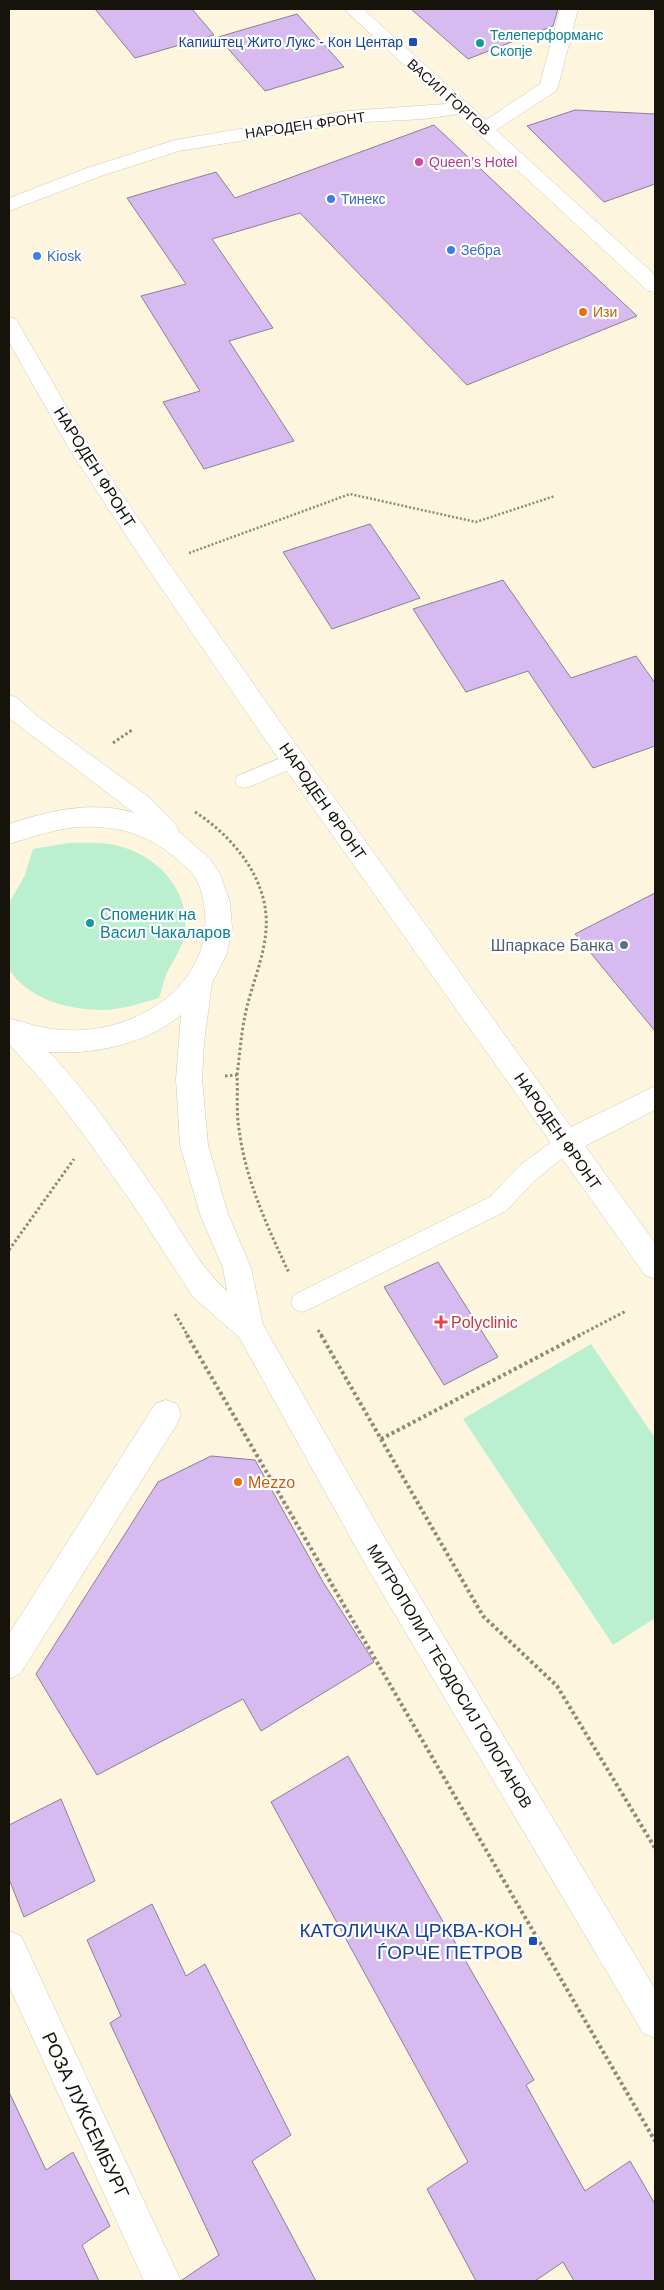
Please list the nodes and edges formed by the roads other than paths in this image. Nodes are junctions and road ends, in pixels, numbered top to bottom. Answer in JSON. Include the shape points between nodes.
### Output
{"nodes":[{"id":1,"x":353,"y":9,"type":"edge"},
{"id":2,"x":570,"y":9,"type":"edge"},
{"id":3,"x":462,"y":108,"type":"junction"},
{"id":4,"x":485,"y":129,"type":"junction"},
{"id":5,"x":9,"y":205,"type":"edge"},
{"id":6,"x":655,"y":286,"type":"edge"},
{"id":7,"x":9,"y":324,"type":"edge"},
{"id":8,"x":9,"y":704,"type":"edge"},
{"id":9,"x":293,"y":760,"type":"junction"},
{"id":10,"x":244,"y":781,"type":"dead end"},
{"id":11,"x":9,"y":834,"type":"edge"},
{"id":12,"x":179,"y":844,"type":"junction"},
{"id":13,"x":199,"y":983,"type":"junction"},
{"id":14,"x":12,"y":1031,"type":"edge"},
{"id":15,"x":655,"y":1097,"type":"edge"},
{"id":16,"x":566,"y":1143,"type":"junction"},
{"id":17,"x":655,"y":1266,"type":"edge"},
{"id":18,"x":302,"y":1302,"type":"road end"},
{"id":19,"x":249,"y":1328,"type":"junction"},
{"id":20,"x":166,"y":1414,"type":"dead end"},
{"id":21,"x":9,"y":1663,"type":"edge"},
{"id":22,"x":9,"y":1948,"type":"edge"},
{"id":23,"x":655,"y":2021,"type":"edge"},
{"id":24,"x":163,"y":2281,"type":"edge"}],
"edges":[{"from":1,"to":3,"type":"street","name":"ВАСИЛ ЃОРГОВ"},
{"from":2,"to":4,"type":"street","via":[[549,87]]},
{"from":3,"to":4,"type":"street","name":"ВАСИЛ ЃОРГОВ"},
{"from":3,"to":5,"type":"street","name":"НАРОДЕН ФРОНТ","via":[[347,118],[175,146],[94,172]]},
{"from":4,"to":6,"type":"street","name":"ВАСИЛ ЃОРГОВ"},
{"from":7,"to":9,"type":"street","name":"НАРОДЕН ФРОНТ","via":[[79,447]]},
{"from":8,"to":12,"type":"street","via":[[141,805]]},
{"from":9,"to":10,"type":"lane"},
{"from":9,"to":16,"type":"street","name":"НАРОДЕН ФРОНТ"},
{"from":11,"to":12,"type":"street","via":[[72,817],[111,817],[148,826]]},
{"from":12,"to":13,"type":"street","via":[[206,873],[219,909],[217,947]]},
{"from":13,"to":14,"type":"street","via":[[172,1010],[137,1030],[96,1041],[55,1041]]},
{"from":13,"to":19,"type":"street","name":"МИТРОПОЛИТ ТЕОДОСИЈ ГОЛОГАНОВ","via":[[189,1079],[194,1145],[214,1214],[237,1268]]},
{"from":14,"to":19,"type":"street","name":"МИТРОПОЛИТ ТЕОДОСИЈ ГОЛОГАНОВ","via":[[53,1074],[94,1127],[204,1288]]},
{"from":15,"to":16,"type":"street"},
{"from":16,"to":17,"type":"street","name":"НАРОДЕН ФРОНТ"},
{"from":16,"to":18,"type":"lane","via":[[526,1174],[498,1204]]},
{"from":19,"to":23,"type":"street","name":"МИТРОПОЛИТ ТЕОДОСИЈ ГОЛОГАНОВ","via":[[375,1551]]},
{"from":20,"to":21,"type":"street"},
{"from":22,"to":24,"type":"street","name":"РОЗА ЛУКСЕМБУРГ"}]}
